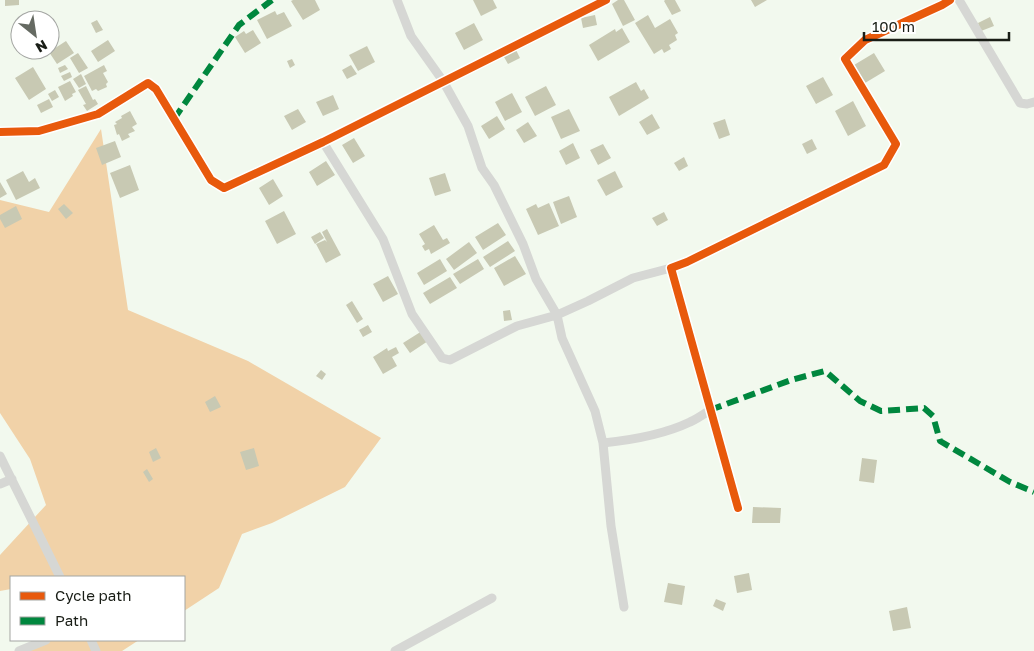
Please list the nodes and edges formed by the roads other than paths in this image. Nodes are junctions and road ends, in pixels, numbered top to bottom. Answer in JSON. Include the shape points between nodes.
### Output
{"nodes":[{"id":1,"x":398,"y":0,"type":"edge"},
{"id":2,"x":606,"y":0,"type":"edge"},
{"id":3,"x":950,"y":0,"type":"edge"},
{"id":4,"x":959,"y":0,"type":"edge"},
{"id":5,"x":443,"y":81,"type":"junction"},
{"id":6,"x":1034,"y":102,"type":"edge"},
{"id":7,"x":0,"y":132,"type":"edge"},
{"id":8,"x":323,"y":142,"type":"junction"},
{"id":9,"x":671,"y":268,"type":"junction"},
{"id":10,"x":557,"y":315,"type":"junction"},
{"id":11,"x":710,"y":410,"type":"junction"},
{"id":12,"x":603,"y":443,"type":"junction"},
{"id":13,"x":0,"y":456,"type":"edge"},
{"id":14,"x":12,"y":479,"type":"junction"},
{"id":15,"x":0,"y":484,"type":"edge"},
{"id":16,"x":738,"y":508,"type":"dead end"},
{"id":17,"x":60,"y":576,"type":"edge"},
{"id":18,"x":492,"y":598,"type":"dead end"},
{"id":19,"x":624,"y":607,"type":"dead end"},
{"id":20,"x":44,"y":641,"type":"edge"},
{"id":21,"x":19,"y":651,"type":"edge"},
{"id":22,"x":394,"y":651,"type":"edge"}],
"edges":[{"from":1,"to":5,"type":"street","via":[[411,36]]},
{"from":2,"to":5,"type":"street"},
{"from":3,"to":9,"type":"street","via":[[865,40],[846,59],[896,144],[884,165]]},
{"from":4,"to":6,"type":"street","via":[[1020,103]]},
{"from":5,"to":8,"type":"street"},
{"from":5,"to":10,"type":"street","via":[[468,126],[482,168],[523,244],[536,279]]},
{"from":7,"to":8,"type":"street","via":[[38,131],[98,114],[148,83],[156,89],[211,180],[224,188]]},
{"from":8,"to":10,"type":"street","via":[[383,239],[412,314],[442,358],[450,360],[517,326]]},
{"from":9,"to":10,"type":"street","via":[[633,278]]},
{"from":9,"to":11,"type":"street"},
{"from":10,"to":12,"type":"street","via":[[562,338],[595,411]]},
{"from":11,"to":12,"type":"street","via":[[690,422],[664,431]]},
{"from":11,"to":16,"type":"street"},
{"from":12,"to":19,"type":"street","via":[[611,526]]},
{"from":13,"to":14,"type":"street"},
{"from":14,"to":15,"type":"street"},
{"from":14,"to":17,"type":"street"},
{"from":18,"to":22,"type":"street"},
{"from":20,"to":21,"type":"street"}]}
